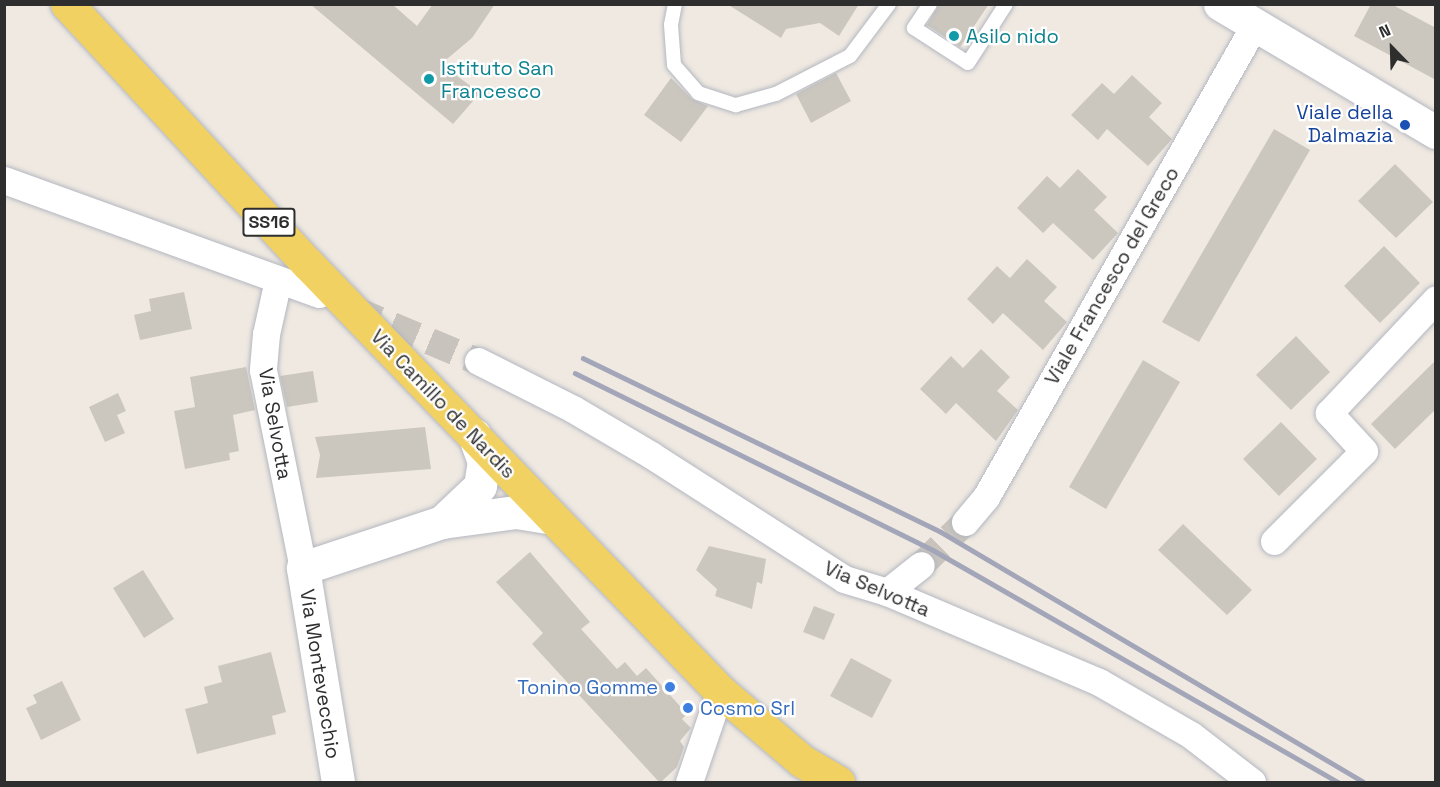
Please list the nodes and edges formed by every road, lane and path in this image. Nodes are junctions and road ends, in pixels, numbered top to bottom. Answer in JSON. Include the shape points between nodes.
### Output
{"nodes":[{"id":1,"x":67,"y":4,"type":"edge"},
{"id":2,"x":675,"y":4,"type":"edge"},
{"id":3,"x":889,"y":4,"type":"edge"},
{"id":4,"x":930,"y":4,"type":"edge"},
{"id":5,"x":1006,"y":4,"type":"edge"},
{"id":6,"x":1220,"y":4,"type":"edge"},
{"id":7,"x":1254,"y":26,"type":"junction"},
{"id":8,"x":1436,"y":132,"type":"edge"},
{"id":9,"x":4,"y":180,"type":"edge"},
{"id":10,"x":278,"y":280,"type":"junction"},
{"id":11,"x":319,"y":294,"type":"dead end"},
{"id":12,"x":1436,"y":299,"type":"edge"},
{"id":13,"x":478,"y":361,"type":"tunnel mouth"},
{"id":14,"x":474,"y":435,"type":"junction"},
{"id":15,"x":517,"y":481,"type":"junction"},
{"id":16,"x":552,"y":518,"type":"junction"},
{"id":17,"x":442,"y":522,"type":"junction"},
{"id":18,"x":965,"y":522,"type":"tunnel mouth"},
{"id":19,"x":1274,"y":541,"type":"dead end"},
{"id":20,"x":921,"y":565,"type":"tunnel mouth"},
{"id":21,"x":303,"y":568,"type":"junction"},
{"id":22,"x":887,"y":592,"type":"junction"},
{"id":23,"x":720,"y":691,"type":"junction"},
{"id":24,"x":338,"y":783,"type":"edge"},
{"id":25,"x":689,"y":783,"type":"edge"},
{"id":26,"x":838,"y":783,"type":"edge"},
{"id":27,"x":1252,"y":783,"type":"edge"}],
"edges":[{"from":1,"to":14,"type":"main road","name":"Via Camillo de Nardis","number":"SS16","via":[[308,264]]},
{"from":2,"to":3,"type":"lane","via":[[670,25],[674,65],[698,93],[736,105],[776,94],[850,56]]},
{"from":4,"to":5,"type":"lane","via":[[914,28],[968,63]]},
{"from":6,"to":7,"type":"street"},
{"from":7,"to":8,"type":"street"},
{"from":7,"to":18,"type":"street","name":"Viale Francesco del Greco","via":[[986,497]]},
{"from":9,"to":10,"type":"street"},
{"from":10,"to":11,"type":"street"},
{"from":10,"to":21,"type":"street","name":"Via Selvotta","via":[[263,370]]},
{"from":12,"to":19,"type":"street","via":[[1329,413],[1364,451]]},
{"from":13,"to":22,"type":"street","name":"Via Selvotta","via":[[651,455],[813,562],[844,579]]},
{"from":14,"to":15,"type":"main road","name":"Via Camillo de Nardis","number":"SS16"},
{"from":14,"to":17,"type":"street","name":"Via Montevecchio","via":[[484,462],[480,486]]},
{"from":15,"to":16,"type":"main road","name":"Via Camillo de Nardis","number":"SS16"},
{"from":15,"to":17,"type":"street","name":"Via Montevecchio"},
{"from":16,"to":17,"type":"street","name":"Via Montevecchio","via":[[516,512]]},
{"from":16,"to":23,"type":"main road","name":"Via Camillo de Nardis","number":"SS16"},
{"from":17,"to":21,"type":"street","name":"Via Montevecchio"},
{"from":20,"to":22,"type":"street"},
{"from":21,"to":24,"type":"street","name":"Via Montevecchio"},
{"from":22,"to":27,"type":"street","name":"Via Selvotta","via":[[1099,682],[1191,735]]},
{"from":23,"to":25,"type":"street"},
{"from":23,"to":26,"type":"main road","name":"Via Camillo de Nardis","number":"SS16","via":[[802,761]]}]}
